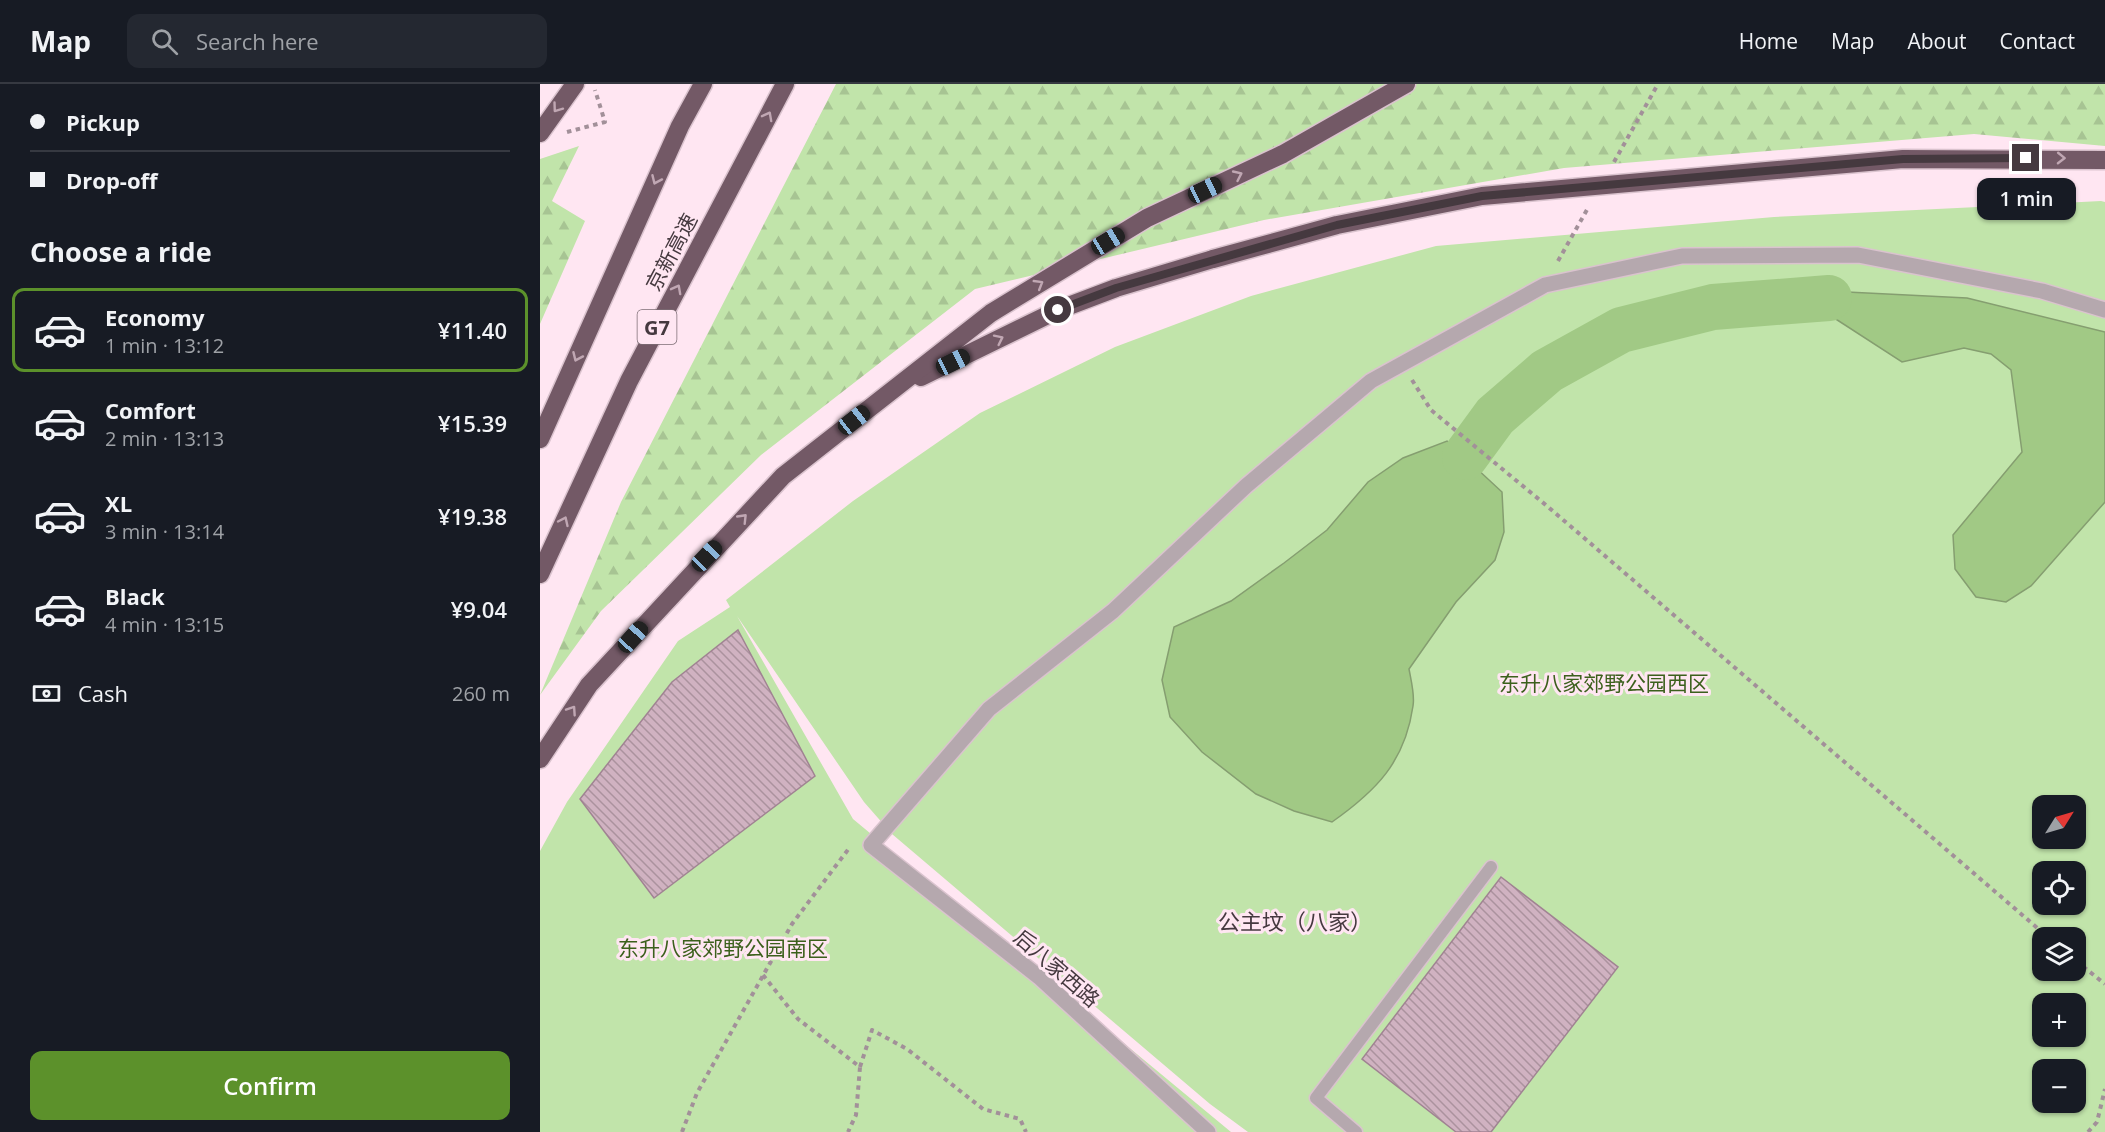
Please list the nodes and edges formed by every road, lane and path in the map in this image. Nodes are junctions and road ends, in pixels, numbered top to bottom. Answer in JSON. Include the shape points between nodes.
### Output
{"nodes":[{"id":1,"x":575,"y":84,"type":"edge"},
{"id":2,"x":594,"y":84,"type":"edge"},
{"id":3,"x":703,"y":84,"type":"edge"},
{"id":4,"x":784,"y":84,"type":"edge"},
{"id":5,"x":1406,"y":84,"type":"edge"},
{"id":6,"x":540,"y":133,"type":"edge"},
{"id":7,"x":562,"y":133,"type":"dead end"},
{"id":8,"x":2105,"y":160,"type":"edge"},
{"id":9,"x":2105,"y":310,"type":"edge"},
{"id":10,"x":1402,"y":364,"type":"junction"},
{"id":11,"x":890,"y":392,"type":"junction"},
{"id":12,"x":540,"y":439,"type":"edge"},
{"id":13,"x":540,"y":574,"type":"edge"},
{"id":14,"x":540,"y":759,"type":"edge"},
{"id":15,"x":871,"y":845,"type":"junction"},
{"id":16,"x":1491,"y":867,"type":"dead end"},
{"id":17,"x":2036,"y":927,"type":"edge"},
{"id":18,"x":2086,"y":969,"type":"edge"},
{"id":19,"x":764,"y":975,"type":"junction"},
{"id":20,"x":2105,"y":984,"type":"edge"},
{"id":21,"x":860,"y":1067,"type":"junction"},
{"id":22,"x":2105,"y":1089,"type":"edge"},
{"id":23,"x":682,"y":1132,"type":"edge"},
{"id":24,"x":848,"y":1132,"type":"edge"},
{"id":25,"x":1026,"y":1132,"type":"edge"},
{"id":26,"x":1208,"y":1132,"type":"edge"},
{"id":27,"x":1356,"y":1132,"type":"edge"},
{"id":28,"x":2088,"y":1132,"type":"edge"}],
"edges":[{"from":1,"to":6,"type":"highway","one_way":true},
{"from":2,"to":7,"type":"path","via":[[605,122]]},
{"from":3,"to":12,"type":"highway","name":"京新高速","one_way":true,"via":[[680,126]]},
{"from":13,"to":4,"type":"highway","name":"京新高速","number":"G7","one_way":true,"via":[[629,381]]},
{"from":11,"to":5,"type":"highway","one_way":true,"via":[[990,313],[1147,218],[1283,154]]},
{"from":11,"to":8,"type":"highway","one_way":true,"bridge":true,"via":[[1058,310],[1116,288],[1337,225],[1482,196],[1903,159]]},
{"from":9,"to":10,"type":"street","via":[[2042,291],[1858,255],[1682,256],[1545,285]]},
{"from":10,"to":15,"type":"street","via":[[1371,381],[1246,486],[1113,611],[988,709]]},
{"from":10,"to":17,"type":"path","via":[[1431,410]]},
{"from":14,"to":11,"type":"highway","one_way":true,"via":[[589,685],[783,476]]},
{"from":15,"to":19,"type":"path","via":[[856,839],[792,924]]},
{"from":15,"to":26,"type":"street","name":"后八家西路","via":[[1039,977]]},
{"from":16,"to":27,"type":"lane","via":[[1316,1098]]},
{"from":18,"to":20,"type":"path"},
{"from":19,"to":21,"type":"path","via":[[798,1019]]},
{"from":19,"to":23,"type":"path","via":[[697,1093]]},
{"from":21,"to":24,"type":"path","via":[[856,1115]]},
{"from":21,"to":25,"type":"path","via":[[872,1030],[907,1049],[983,1109],[1020,1119]]},
{"from":22,"to":28,"type":"path","via":[[2097,1122]]}]}
